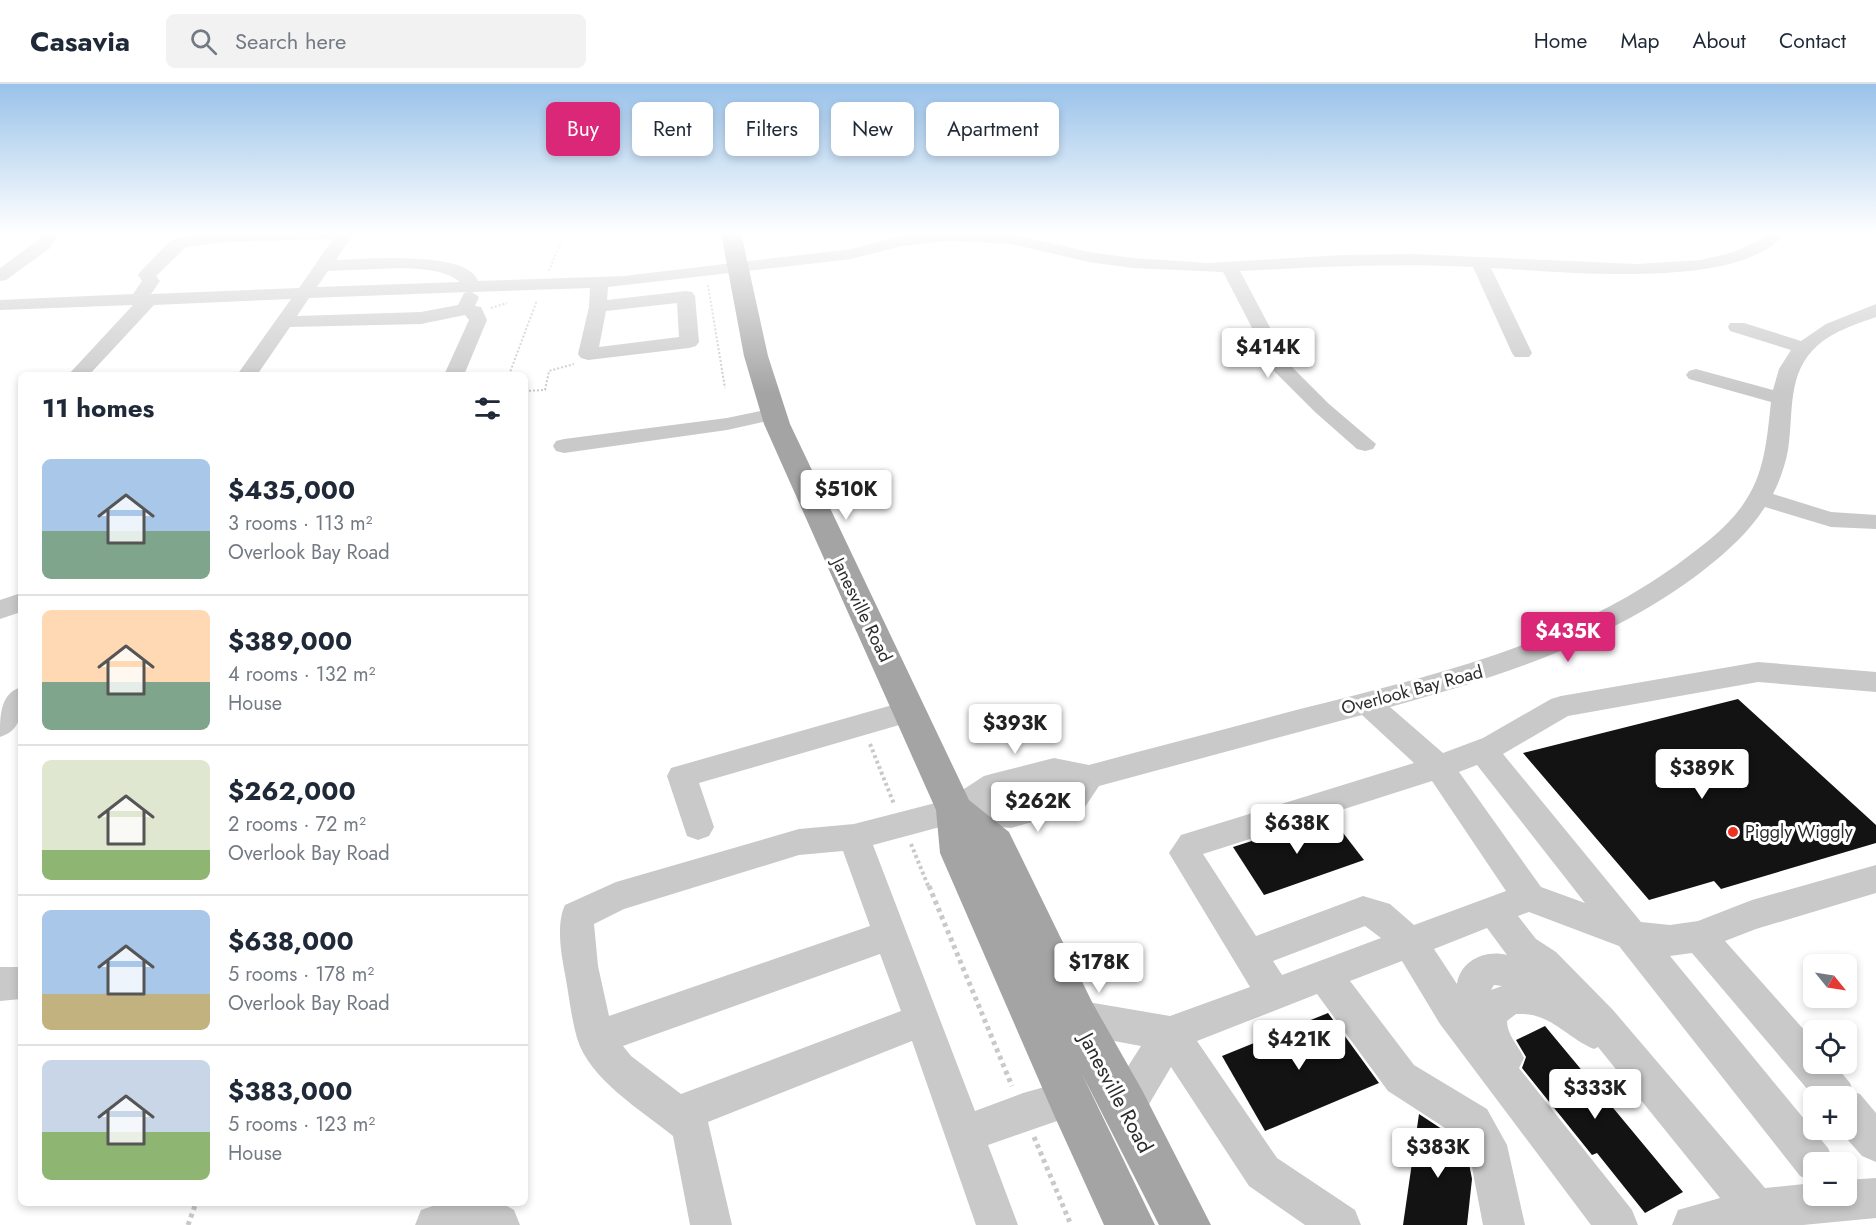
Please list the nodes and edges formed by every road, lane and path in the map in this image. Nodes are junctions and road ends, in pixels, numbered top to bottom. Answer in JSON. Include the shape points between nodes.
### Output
{"nodes":[{"id":1,"x":149,"y":286,"type":"edge"},
{"id":2,"x":309,"y":286,"type":"edge"},
{"id":3,"x":490,"y":286,"type":"edge"},
{"id":4,"x":599,"y":286,"type":"edge"},
{"id":5,"x":741,"y":286,"type":"edge"},
{"id":6,"x":1239,"y":286,"type":"edge"},
{"id":7,"x":1491,"y":286,"type":"edge"},
{"id":8,"x":471,"y":287,"type":"junction"},
{"id":9,"x":304,"y":293,"type":"junction"},
{"id":10,"x":143,"y":299,"type":"junction"},
{"id":11,"x":530,"y":300,"type":"dead end"},
{"id":12,"x":513,"y":302,"type":"dead end"},
{"id":13,"x":0,"y":305,"type":"edge"},
{"id":14,"x":598,"y":307,"type":"junction"},
{"id":15,"x":1876,"y":310,"type":"edge"},
{"id":16,"x":471,"y":313,"type":"junction"},
{"id":17,"x":284,"y":322,"type":"junction"},
{"id":18,"x":1737,"y":327,"type":"dead end"},
{"id":19,"x":1804,"y":348,"type":"junction"},
{"id":20,"x":1522,"y":352,"type":"dead end"},
{"id":21,"x":81,"y":372,"type":"edge"},
{"id":22,"x":248,"y":372,"type":"edge"},
{"id":23,"x":455,"y":372,"type":"edge"},
{"id":24,"x":510,"y":372,"type":"edge"},
{"id":25,"x":1696,"y":375,"type":"dead end"},
{"id":26,"x":1780,"y":398,"type":"junction"},
{"id":27,"x":774,"y":414,"type":"junction"},
{"id":28,"x":1365,"y":444,"type":"dead end"},
{"id":29,"x":564,"y":446,"type":"dead end"},
{"id":30,"x":1761,"y":498,"type":"junction"},
{"id":31,"x":1876,"y":522,"type":"edge"},
{"id":32,"x":18,"y":603,"type":"edge"},
{"id":33,"x":0,"y":610,"type":"edge"},
{"id":34,"x":1876,"y":681,"type":"edge"},
{"id":35,"x":18,"y":701,"type":"edge"},
{"id":36,"x":1366,"y":703,"type":"junction"},
{"id":37,"x":910,"y":711,"type":"junction"},
{"id":38,"x":862,"y":725,"type":"junction"},
{"id":39,"x":0,"y":726,"type":"edge"},
{"id":40,"x":1482,"y":750,"type":"junction"},
{"id":41,"x":1439,"y":767,"type":"junction"},
{"id":42,"x":955,"y":810,"type":"junction"},
{"id":43,"x":902,"y":823,"type":"junction"},
{"id":44,"x":698,"y":827,"type":"dead end"},
{"id":45,"x":854,"y":837,"type":"junction"},
{"id":46,"x":1876,"y":879,"type":"edge"},
{"id":47,"x":1529,"y":897,"type":"junction"},
{"id":48,"x":1494,"y":910,"type":"junction"},
{"id":49,"x":890,"y":935,"type":"junction"},
{"id":50,"x":1634,"y":936,"type":"junction"},
{"id":51,"x":1699,"y":936,"type":"junction"},
{"id":52,"x":1407,"y":944,"type":"junction"},
{"id":53,"x":1524,"y":950,"type":"junction"},
{"id":54,"x":1250,"y":954,"type":"junction"},
{"id":55,"x":1324,"y":975,"type":"junction"},
{"id":56,"x":18,"y":983,"type":"edge"},
{"id":57,"x":0,"y":984,"type":"edge"},
{"id":58,"x":1440,"y":988,"type":"junction"},
{"id":59,"x":1274,"y":994,"type":"junction"},
{"id":60,"x":1076,"y":1017,"type":"junction"},
{"id":61,"x":922,"y":1020,"type":"junction"},
{"id":62,"x":1170,"y":1034,"type":"junction"},
{"id":63,"x":595,"y":1038,"type":"junction"},
{"id":64,"x":1631,"y":1059,"type":"junction"},
{"id":65,"x":1828,"y":1086,"type":"edge"},
{"id":66,"x":1070,"y":1099,"type":"junction"},
{"id":67,"x":1125,"y":1107,"type":"junction"},
{"id":68,"x":1023,"y":1112,"type":"junction"},
{"id":69,"x":677,"y":1115,"type":"junction"},
{"id":70,"x":1857,"y":1120,"type":"edge"},
{"id":71,"x":965,"y":1134,"type":"junction"},
{"id":72,"x":1876,"y":1142,"type":"edge"},
{"id":73,"x":1806,"y":1152,"type":"edge"},
{"id":74,"x":1803,"y":1204,"type":"edge"},
{"id":75,"x":195,"y":1206,"type":"edge"},
{"id":76,"x":1756,"y":1209,"type":"junction"},
{"id":77,"x":1610,"y":1216,"type":"edge"},
{"id":78,"x":484,"y":1221,"type":"edge"},
{"id":79,"x":188,"y":1225,"type":"edge"},
{"id":80,"x":436,"y":1225,"type":"edge"},
{"id":81,"x":711,"y":1225,"type":"edge"},
{"id":82,"x":997,"y":1225,"type":"edge"},
{"id":83,"x":1071,"y":1225,"type":"edge"},
{"id":84,"x":1130,"y":1225,"type":"edge"},
{"id":85,"x":1186,"y":1225,"type":"edge"},
{"id":86,"x":1340,"y":1225,"type":"edge"},
{"id":87,"x":1504,"y":1225,"type":"edge"},
{"id":88,"x":1693,"y":1225,"type":"edge"}],
"edges":[{"from":1,"to":10,"type":"street"},
{"from":2,"to":9,"type":"street"},
{"from":3,"to":8,"type":"street"},
{"from":4,"to":14,"type":"street"},
{"from":5,"to":27,"type":"main road","name":"Janesville Road","via":[[756,356]]},
{"from":6,"to":28,"type":"street","via":[[1282,368]]},
{"from":7,"to":20,"type":"street"},
{"from":8,"to":9,"type":"street"},
{"from":8,"to":16,"type":"street"},
{"from":9,"to":10,"type":"street"},
{"from":9,"to":17,"type":"street"},
{"from":10,"to":13,"type":"street"},
{"from":10,"to":21,"type":"street"},
{"from":11,"to":24,"type":"path","via":[[537,299]]},
{"from":12,"to":16,"type":"path"},
{"from":14,"to":14,"type":"street","via":[[588,354],[689,342],[686,296]]},
{"from":15,"to":19,"type":"street","name":"Overlook Bay Road","via":[[1818,336]]},
{"from":16,"to":17,"type":"street"},
{"from":16,"to":23,"type":"street","via":[[478,320]]},
{"from":17,"to":22,"type":"street"},
{"from":18,"to":19,"type":"street"},
{"from":19,"to":26,"type":"street","name":"Overlook Bay Road","via":[[1788,369]]},
{"from":25,"to":26,"type":"street"},
{"from":26,"to":30,"type":"street","name":"Overlook Bay Road","via":[[1776,453]]},
{"from":27,"to":29,"type":"street"},
{"from":27,"to":37,"type":"main road","name":"Janesville Road","via":[[793,463]]},
{"from":30,"to":31,"type":"street","via":[[1827,519]]},
{"from":30,"to":36,"type":"street","name":"Overlook Bay Road","via":[[1737,528],[1696,564],[1653,595],[1582,634],[1501,665]]},
{"from":32,"to":33,"type":"street"},
{"from":34,"to":40,"type":"street","via":[[1758,672],[1561,707]]},
{"from":35,"to":39,"type":"street"},
{"from":36,"to":41,"type":"street"},
{"from":36,"to":42,"type":"street","name":"Overlook Bay Road","via":[[1089,777],[1074,798],[1011,815]]},
{"from":37,"to":38,"type":"street"},
{"from":37,"to":42,"type":"main road","name":"Janesville Road"},
{"from":38,"to":43,"type":"path"},
{"from":38,"to":44,"type":"street","via":[[682,776]]},
{"from":40,"to":41,"type":"street"},
{"from":40,"to":50,"type":"street"},
{"from":41,"to":47,"type":"street"},
{"from":41,"to":54,"type":"street","via":[[1192,844],[1185,853]]},
{"from":42,"to":43,"type":"street","name":"Overlook Bay Road"},
{"from":42,"to":60,"type":"main road","name":"Janesville Road","via":[[995,844]]},
{"from":42,"to":66,"type":"main road","name":"Janesville Road","via":[[960,853]]},
{"from":43,"to":45,"type":"street","name":"Overlook Bay Road"},
{"from":43,"to":68,"type":"path"},
{"from":45,"to":49,"type":"street"},
{"from":45,"to":63,"type":"street","name":"Overlook Bay Road","via":[[799,842],[616,897],[577,916],[580,966]]},
{"from":46,"to":51,"type":"street","via":[[1752,915]]},
{"from":47,"to":48,"type":"street"},
{"from":47,"to":50,"type":"street"},
{"from":48,"to":52,"type":"street"},
{"from":48,"to":53,"type":"street"},
{"from":49,"to":61,"type":"street"},
{"from":49,"to":63,"type":"street"},
{"from":50,"to":51,"type":"street","via":[[1670,941]]},
{"from":50,"to":73,"type":"street"},
{"from":51,"to":65,"type":"street"},
{"from":52,"to":54,"type":"street","via":[[1379,915],[1363,911]]},
{"from":52,"to":55,"type":"street"},
{"from":52,"to":58,"type":"street"},
{"from":53,"to":58,"type":"street","via":[[1502,954],[1455,976]]},
{"from":53,"to":64,"type":"street","via":[[1544,963]]},
{"from":54,"to":59,"type":"street"},
{"from":55,"to":59,"type":"street"},
{"from":55,"to":87,"type":"street","via":[[1401,1078],[1473,1123],[1487,1145]]},
{"from":56,"to":57,"type":"street"},
{"from":58,"to":77,"type":"street","via":[[1453,1012]]},
{"from":59,"to":62,"type":"street"},
{"from":60,"to":62,"type":"street"},
{"from":60,"to":67,"type":"main road","name":"Janesville Road"},
{"from":61,"to":69,"type":"street"},
{"from":61,"to":71,"type":"street"},
{"from":62,"to":67,"type":"street"},
{"from":62,"to":86,"type":"street","via":[[1263,1172]]},
{"from":63,"to":69,"type":"street","via":[[618,1069]]},
{"from":64,"to":76,"type":"street"},
{"from":64,"to":77,"type":"street","via":[[1543,998],[1517,995],[1500,1002],[1489,1014],[1489,1037],[1581,1155]]},
{"from":66,"to":68,"type":"street"},
{"from":66,"to":84,"type":"main road","name":"Janesville Road"},
{"from":67,"to":85,"type":"main road","name":"Janesville Road"},
{"from":68,"to":71,"type":"street"},
{"from":68,"to":83,"type":"path"},
{"from":69,"to":81,"type":"street","via":[[690,1125]]},
{"from":70,"to":72,"type":"street"},
{"from":71,"to":82,"type":"street"},
{"from":74,"to":76,"type":"street"},
{"from":75,"to":79,"type":"path"},
{"from":76,"to":88,"type":"street"},
{"from":78,"to":80,"type":"street"}]}
